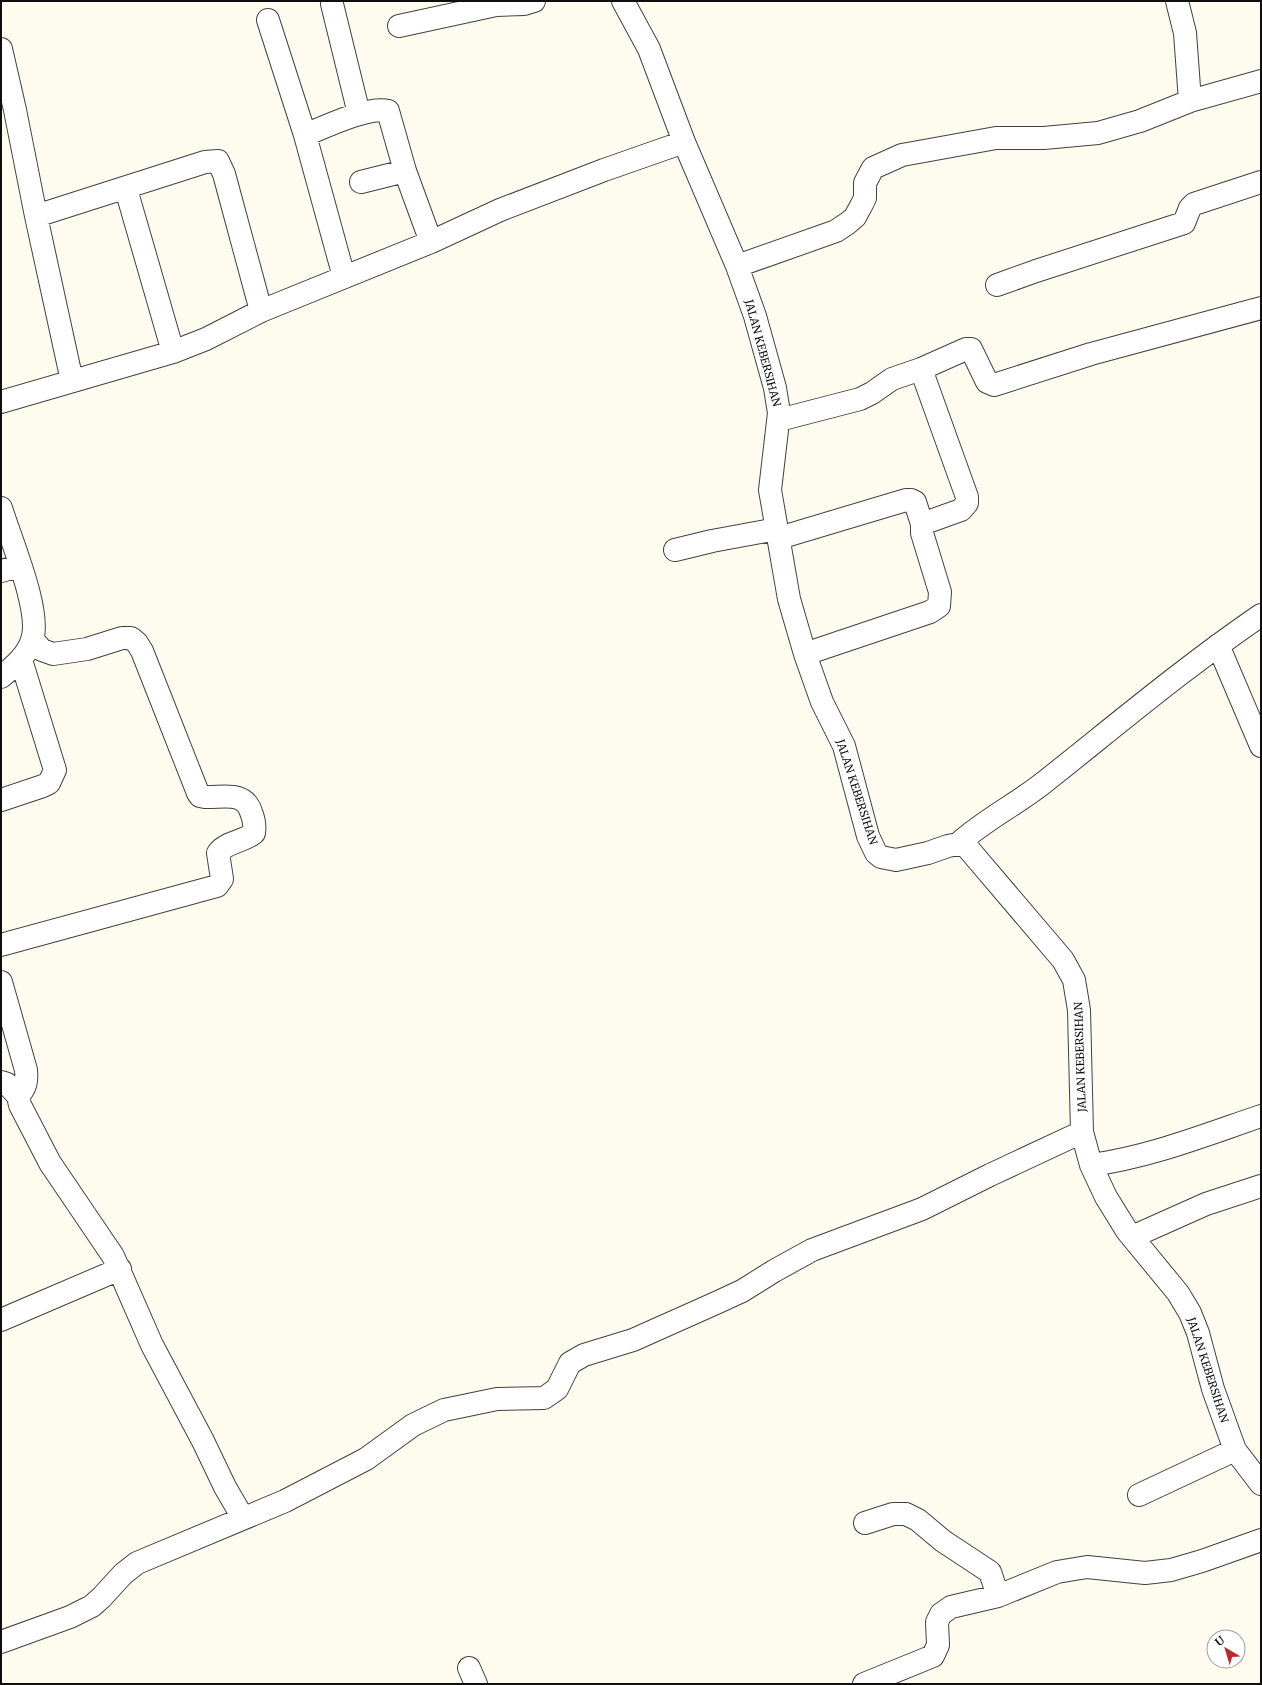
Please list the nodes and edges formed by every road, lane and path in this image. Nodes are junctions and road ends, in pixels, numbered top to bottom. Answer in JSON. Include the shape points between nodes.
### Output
{"nodes":[{"id":1,"x":534,"y":1,"type":"edge"},
{"id":2,"x":623,"y":1,"type":"edge"},
{"id":3,"x":1177,"y":1,"type":"edge"},
{"id":4,"x":332,"y":4,"type":"dead end"},
{"id":5,"x":268,"y":20,"type":"dead end"},
{"id":6,"x":399,"y":26,"type":"dead end"},
{"id":7,"x":1,"y":49,"type":"edge"},
{"id":8,"x":1261,"y":81,"type":"edge"},
{"id":9,"x":1190,"y":101,"type":"junction"},
{"id":10,"x":359,"y":114,"type":"junction"},
{"id":11,"x":305,"y":135,"type":"junction"},
{"id":12,"x":684,"y":142,"type":"junction"},
{"id":13,"x":405,"y":171,"type":"junction"},
{"id":14,"x":361,"y":182,"type":"dead end"},
{"id":15,"x":1261,"y":182,"type":"edge"},
{"id":16,"x":126,"y":188,"type":"junction"},
{"id":17,"x":36,"y":216,"type":"junction"},
{"id":18,"x":431,"y":242,"type":"junction"},
{"id":19,"x":737,"y":266,"type":"junction"},
{"id":20,"x":344,"y":277,"type":"junction"},
{"id":21,"x":997,"y":285,"type":"dead end"},
{"id":22,"x":1261,"y":308,"type":"edge"},
{"id":23,"x":261,"y":311,"type":"junction"},
{"id":24,"x":172,"y":352,"type":"junction"},
{"id":25,"x":921,"y":369,"type":"junction"},
{"id":26,"x":72,"y":381,"type":"junction"},
{"id":27,"x":1,"y":402,"type":"edge"},
{"id":28,"x":779,"y":420,"type":"junction"},
{"id":29,"x":1,"y":508,"type":"edge"},
{"id":30,"x":922,"y":524,"type":"junction"},
{"id":31,"x":778,"y":534,"type":"junction"},
{"id":32,"x":675,"y":550,"type":"dead end"},
{"id":33,"x":11,"y":569,"type":"edge"},
{"id":34,"x":1261,"y":615,"type":"edge"},
{"id":35,"x":33,"y":640,"type":"junction"},
{"id":36,"x":1218,"y":645,"type":"junction"},
{"id":37,"x":805,"y":654,"type":"junction"},
{"id":38,"x":21,"y":660,"type":"junction"},
{"id":39,"x":1,"y":677,"type":"edge"},
{"id":40,"x":1261,"y":746,"type":"edge"},
{"id":41,"x":1,"y":800,"type":"edge"},
{"id":42,"x":958,"y":844,"type":"junction"},
{"id":43,"x":1,"y":945,"type":"edge"},
{"id":44,"x":1,"y":982,"type":"edge"},
{"id":45,"x":1,"y":1082,"type":"edge"},
{"id":46,"x":18,"y":1096,"type":"junction"},
{"id":47,"x":1261,"y":1116,"type":"edge"},
{"id":48,"x":1082,"y":1132,"type":"junction"},
{"id":49,"x":1091,"y":1165,"type":"junction"},
{"id":50,"x":1261,"y":1186,"type":"edge"},
{"id":51,"x":1132,"y":1237,"type":"junction"},
{"id":52,"x":120,"y":1269,"type":"junction"},
{"id":53,"x":1,"y":1320,"type":"edge"},
{"id":54,"x":1235,"y":1450,"type":"junction"},
{"id":55,"x":1261,"y":1484,"type":"edge"},
{"id":56,"x":1139,"y":1495,"type":"dead end"},
{"id":57,"x":242,"y":1518,"type":"junction"},
{"id":58,"x":865,"y":1523,"type":"dead end"},
{"id":59,"x":1261,"y":1540,"type":"edge"},
{"id":60,"x":998,"y":1596,"type":"junction"},
{"id":61,"x":1,"y":1642,"type":"edge"},
{"id":62,"x":864,"y":1684,"type":"edge"}],
"edges":[{"from":1,"to":6,"type":"street","via":[[496,5]]},
{"from":2,"to":12,"type":"street","name":"JALAN KEBERSIHAN","via":[[649,49]]},
{"from":3,"to":9,"type":"street","via":[[1185,33]]},
{"from":4,"to":10,"type":"street"},
{"from":5,"to":11,"type":"street"},
{"from":7,"to":17,"type":"street"},
{"from":8,"to":9,"type":"street"},
{"from":9,"to":19,"type":"street","via":[[1140,121],[1098,133],[1044,138],[996,138],[902,155],[882,162],[872,168],[865,183],[865,198],[855,217],[836,231]]},
{"from":10,"to":11,"type":"street"},
{"from":10,"to":13,"type":"street","via":[[388,111]]},
{"from":11,"to":20,"type":"street"},
{"from":12,"to":18,"type":"street","via":[[500,210]]},
{"from":12,"to":19,"type":"street","name":"JALAN KEBERSIHAN"},
{"from":13,"to":14,"type":"street"},
{"from":13,"to":18,"type":"street"},
{"from":15,"to":21,"type":"street","via":[[1194,204],[1184,223]]},
{"from":16,"to":17,"type":"street"},
{"from":16,"to":23,"type":"street","via":[[205,162],[218,161],[224,174]]},
{"from":16,"to":24,"type":"street"},
{"from":17,"to":26,"type":"street"},
{"from":18,"to":20,"type":"street"},
{"from":19,"to":28,"type":"street","name":"JALAN KEBERSIHAN","via":[[755,316],[775,388]]},
{"from":20,"to":23,"type":"street"},
{"from":22,"to":25,"type":"street","via":[[1091,354],[994,385],[987,382],[971,349]]},
{"from":23,"to":24,"type":"street","via":[[206,339]]},
{"from":24,"to":26,"type":"street"},
{"from":25,"to":28,"type":"street","via":[[892,379],[860,399]]},
{"from":25,"to":30,"type":"street","via":[[967,497],[967,503],[961,510]]},
{"from":26,"to":27,"type":"street"},
{"from":28,"to":31,"type":"street","name":"JALAN KEBERSIHAN","via":[[770,490]]},
{"from":29,"to":33,"type":"street"},
{"from":30,"to":31,"type":"street","via":[[915,502],[911,500]]},
{"from":30,"to":37,"type":"street","via":[[922,533],[940,592],[939,606],[930,612]]},
{"from":31,"to":32,"type":"street","via":[[712,541]]},
{"from":31,"to":37,"type":"street","name":"JALAN KEBERSIHAN","via":[[789,599]]},
{"from":33,"to":35,"type":"street","via":[[34,611]]},
{"from":34,"to":36,"type":"street"},
{"from":35,"to":38,"type":"street"},
{"from":35,"to":43,"type":"street","via":[[42,650],[53,654],[132,638],[145,658],[198,793],[205,797],[241,798],[250,807],[255,827],[250,837],[226,846],[218,853],[222,879],[217,886]]},
{"from":36,"to":40,"type":"street"},
{"from":36,"to":42,"type":"street","via":[[1027,796]]},
{"from":37,"to":42,"type":"street","name":"JALAN KEBERSIHAN","via":[[822,702],[844,746],[868,836],[876,853],[881,857],[896,860]]},
{"from":38,"to":39,"type":"street"},
{"from":38,"to":41,"type":"street","via":[[55,770],[49,783]]},
{"from":42,"to":48,"type":"street","name":"JALAN KEBERSIHAN","via":[[966,846],[974,854],[1064,960],[1074,980],[1079,1010]]},
{"from":44,"to":46,"type":"street","via":[[26,1070],[25,1086]]},
{"from":45,"to":46,"type":"street"},
{"from":46,"to":52,"type":"street","via":[[20,1105],[50,1163],[105,1242]]},
{"from":47,"to":49,"type":"street","via":[[1148,1154]]},
{"from":48,"to":49,"type":"street","name":"JALAN KEBERSIHAN"},
{"from":48,"to":57,"type":"street","via":[[922,1209],[812,1250],[742,1291],[709,1306],[633,1340],[584,1355],[570,1363],[557,1389],[544,1398],[497,1399],[444,1410],[413,1425],[366,1459],[286,1500]]},
{"from":49,"to":51,"type":"street","name":"JALAN KEBERSIHAN","via":[[1106,1197],[1126,1232]]},
{"from":50,"to":51,"type":"street","via":[[1206,1204]]},
{"from":51,"to":54,"type":"street","name":"JALAN KEBERSIHAN","via":[[1178,1292],[1190,1313]]},
{"from":52,"to":53,"type":"street"},
{"from":52,"to":57,"type":"street","via":[[152,1345]]},
{"from":54,"to":55,"type":"street","name":"JALAN KEBERSIHAN"},
{"from":54,"to":56,"type":"street"},
{"from":57,"to":61,"type":"street","via":[[137,1563],[102,1597],[83,1611]]},
{"from":58,"to":60,"type":"street","via":[[893,1514],[906,1514],[918,1520],[943,1541],[990,1572]]},
{"from":59,"to":60,"type":"street","via":[[1202,1562],[1171,1570],[1145,1573],[1087,1567],[1057,1572]]},
{"from":60,"to":62,"type":"street","via":[[951,1607],[941,1614],[937,1622],[938,1645],[933,1656]]}]}
